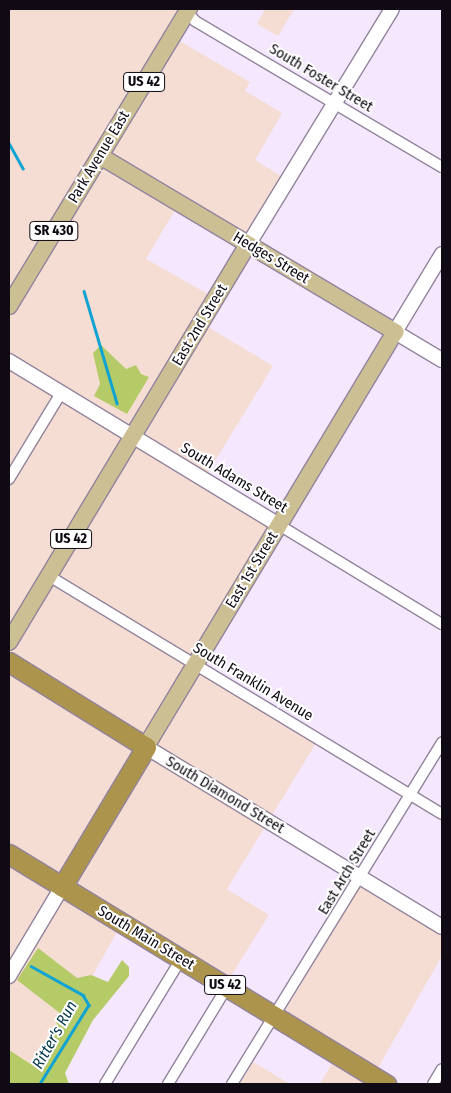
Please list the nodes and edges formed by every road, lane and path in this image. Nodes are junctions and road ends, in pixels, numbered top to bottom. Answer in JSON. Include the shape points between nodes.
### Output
{"nodes":[{"id":1,"x":392,"y":9,"type":"edge"},
{"id":2,"x":187,"y":10,"type":"edge"},
{"id":3,"x":334,"y":104,"type":"junction"},
{"id":4,"x":100,"y":156,"type":"junction"},
{"id":5,"x":442,"y":167,"type":"edge"},
{"id":6,"x":248,"y":245,"type":"junction"},
{"id":7,"x":442,"y":254,"type":"edge"},
{"id":8,"x":9,"y":306,"type":"edge"},
{"id":9,"x":395,"y":332,"type":"junction"},
{"id":10,"x":442,"y":360,"type":"edge"},
{"id":11,"x":9,"y":361,"type":"edge"},
{"id":12,"x":61,"y":393,"type":"junction"},
{"id":13,"x":133,"y":436,"type":"junction"},
{"id":14,"x":9,"y":479,"type":"edge"},
{"id":15,"x":279,"y":525,"type":"junction"},
{"id":16,"x":49,"y":576,"type":"junction"},
{"id":17,"x":442,"y":624,"type":"edge"},
{"id":18,"x":9,"y":642,"type":"edge"},
{"id":19,"x":9,"y":662,"type":"edge"},
{"id":20,"x":195,"y":665,"type":"junction"},
{"id":21,"x":442,"y":742,"type":"edge"},
{"id":22,"x":146,"y":747,"type":"junction"},
{"id":23,"x":410,"y":795,"type":"junction"},
{"id":24,"x":442,"y":814,"type":"edge"},
{"id":25,"x":9,"y":854,"type":"edge"},
{"id":26,"x":361,"y":878,"type":"junction"},
{"id":27,"x":62,"y":887,"type":"junction"},
{"id":28,"x":442,"y":927,"type":"edge"},
{"id":29,"x":181,"y":959,"type":"junction"},
{"id":30,"x":11,"y":967,"type":"edge"},
{"id":31,"x":227,"y":987,"type":"junction"},
{"id":32,"x":276,"y":1016,"type":"junction"},
{"id":33,"x":442,"y":1069,"type":"edge"},
{"id":34,"x":381,"y":1083,"type":"edge"},
{"id":35,"x":105,"y":1084,"type":"edge"},
{"id":36,"x":168,"y":1084,"type":"edge"},
{"id":37,"x":232,"y":1084,"type":"edge"},
{"id":38,"x":433,"y":1084,"type":"edge"}],
"edges":[{"from":1,"to":3,"type":"street","name":"East 2nd Street"},
{"from":2,"to":3,"type":"street","name":"South Foster Street","via":[[195,21]]},
{"from":2,"to":4,"type":"main road","name":"Park Avenue East","number":"US 42"},
{"from":3,"to":5,"type":"street","name":"South Foster Street"},
{"from":3,"to":6,"type":"street","name":"East 2nd Street"},
{"from":4,"to":6,"type":"main road","name":"Hedges Street"},
{"from":4,"to":8,"type":"main road","name":"Park Avenue East","number":"SR 430"},
{"from":6,"to":9,"type":"main road","name":"Hedges Street"},
{"from":6,"to":13,"type":"main road","name":"East 2nd Street","number":"US 42"},
{"from":7,"to":9,"type":"street","name":"East 1st Street"},
{"from":9,"to":10,"type":"street","name":"Hedges Street"},
{"from":9,"to":15,"type":"main road","name":"East 1st Street"},
{"from":11,"to":12,"type":"street","name":"South Adams Street"},
{"from":12,"to":13,"type":"street","name":"South Adams Street"},
{"from":12,"to":14,"type":"street"},
{"from":13,"to":15,"type":"street","name":"South Adams Street"},
{"from":13,"to":16,"type":"main road","name":"East 2nd Street","number":"US 42"},
{"from":15,"to":17,"type":"street","name":"South Adams Street"},
{"from":15,"to":20,"type":"main road","name":"East 1st Street"},
{"from":16,"to":18,"type":"main road","name":"East 2nd Street","number":"US 42"},
{"from":16,"to":20,"type":"street","name":"South Franklin Avenue"},
{"from":19,"to":22,"type":"highway","name":"South Diamond Street"},
{"from":20,"to":22,"type":"main road","name":"East 1st Street"},
{"from":20,"to":23,"type":"street","name":"South Franklin Avenue"},
{"from":21,"to":23,"type":"street","name":"East Arch Street"},
{"from":22,"to":26,"type":"street","name":"South Diamond Street"},
{"from":22,"to":27,"type":"highway","name":"East 1st Street"},
{"from":23,"to":24,"type":"street","name":"South Franklin Avenue"},
{"from":23,"to":26,"type":"street","name":"East Arch Street"},
{"from":25,"to":27,"type":"highway","name":"South Main Street","number":"US 42"},
{"from":26,"to":28,"type":"street","name":"South Diamond Street"},
{"from":26,"to":32,"type":"street","name":"East Arch Street"},
{"from":27,"to":29,"type":"highway","name":"South Main Street","number":"US 42"},
{"from":27,"to":30,"type":"street"},
{"from":29,"to":31,"type":"highway","name":"South Main Street","number":"US 42"},
{"from":29,"to":35,"type":"street"},
{"from":31,"to":32,"type":"highway","name":"South Main Street","number":"US 42"},
{"from":31,"to":36,"type":"street"},
{"from":32,"to":34,"type":"highway","name":"South Main Street","number":"US 42"},
{"from":32,"to":37,"type":"street","name":"East Arch Street"},
{"from":33,"to":38,"type":"street"}]}
